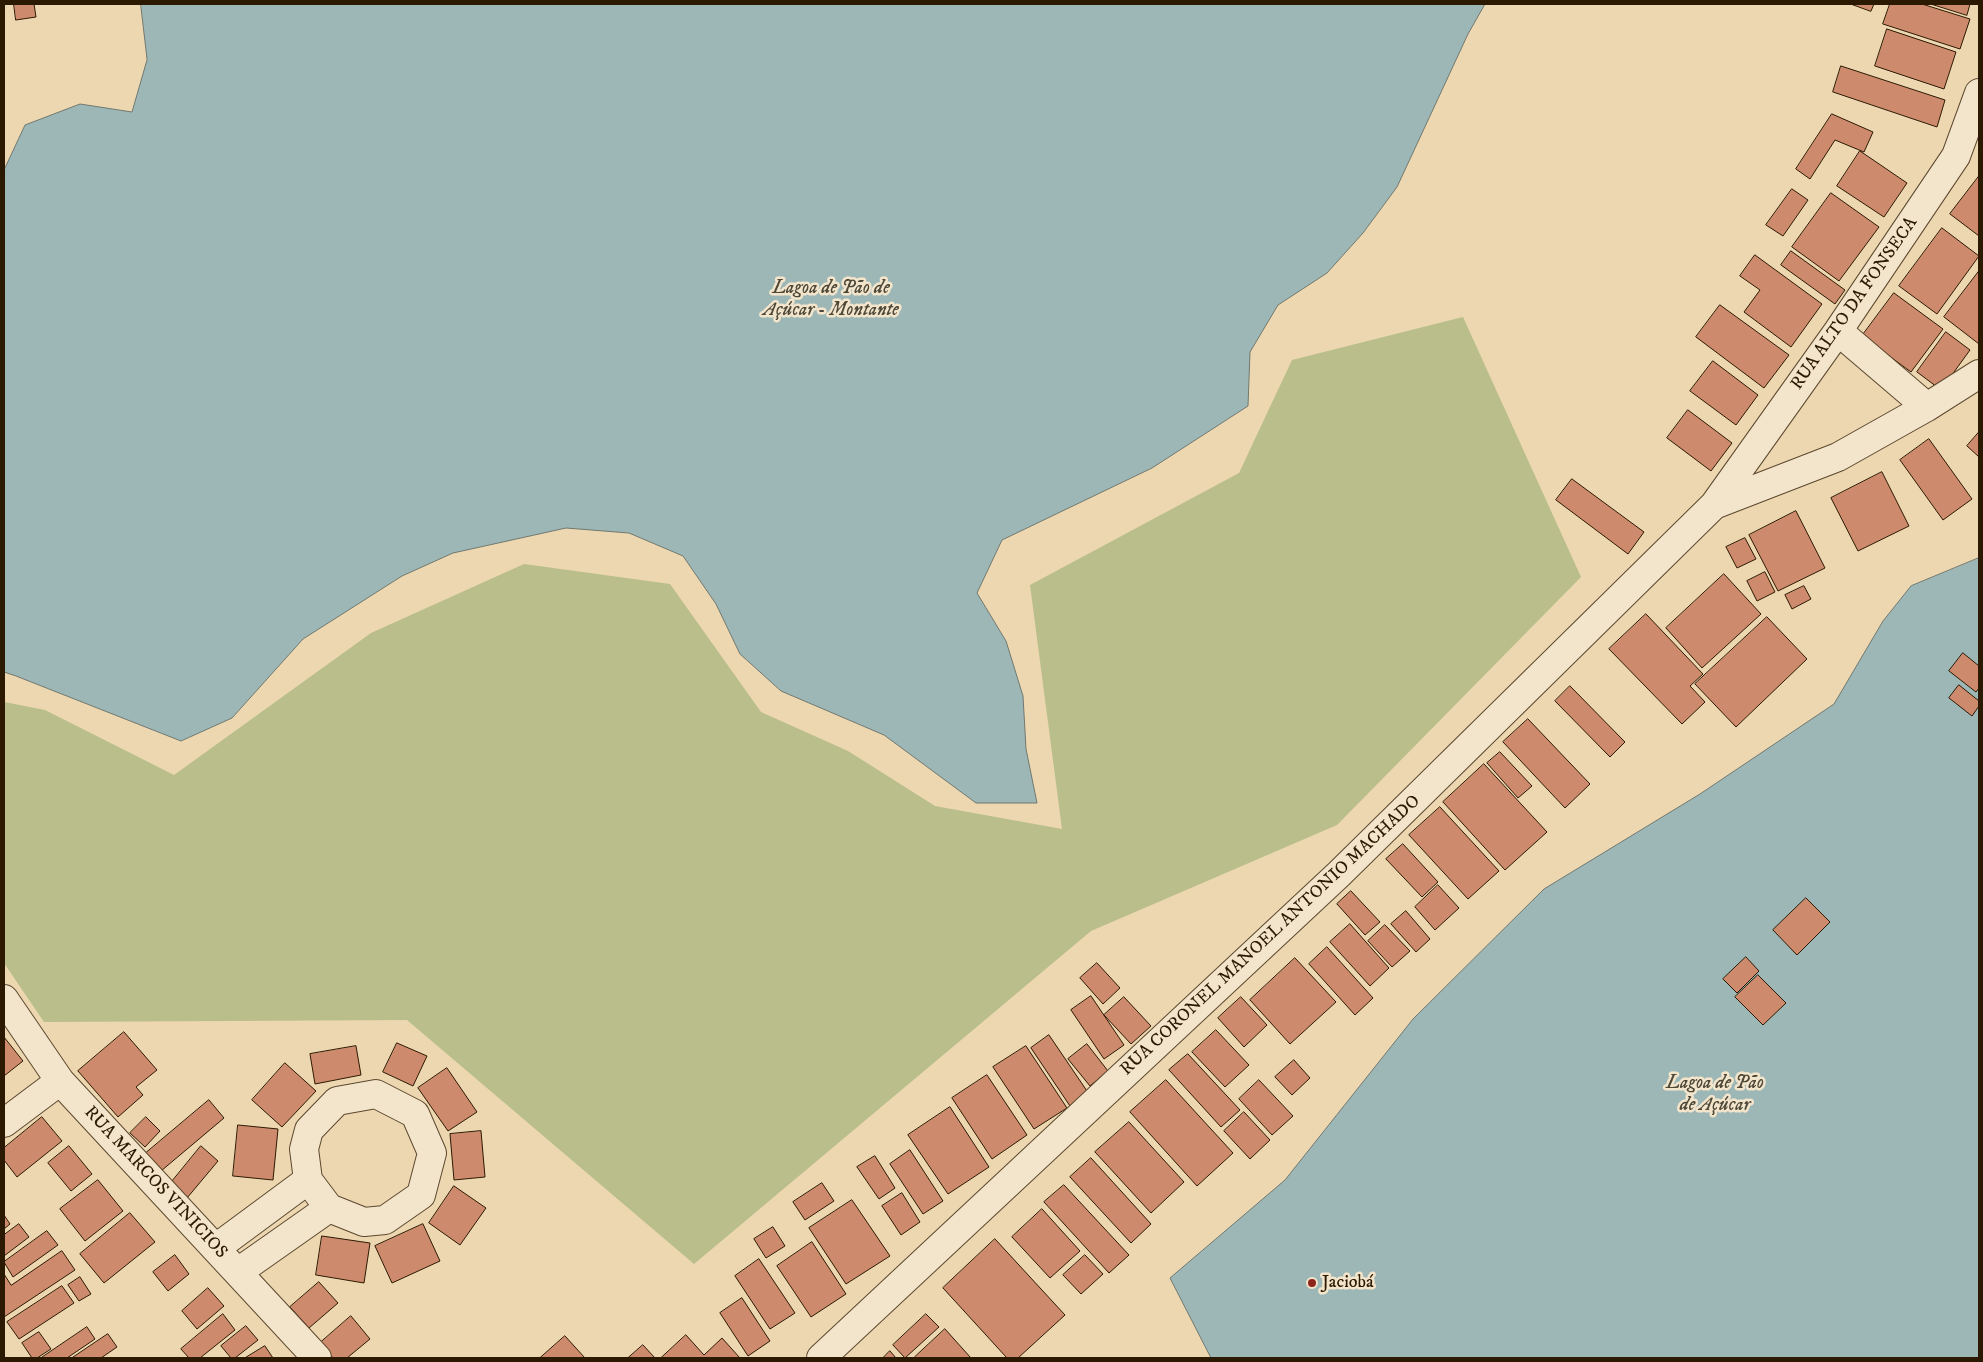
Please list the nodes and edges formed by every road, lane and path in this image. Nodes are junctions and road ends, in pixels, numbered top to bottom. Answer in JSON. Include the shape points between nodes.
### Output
{"nodes":[{"id":1,"x":1979,"y":93,"type":"edge"},
{"id":2,"x":1838,"y":332,"type":"junction"},
{"id":3,"x":1979,"y":374,"type":"edge"},
{"id":4,"x":1927,"y":407,"type":"junction"},
{"id":5,"x":1714,"y":505,"type":"junction"},
{"id":6,"x":4,"y":999,"type":"edge"},
{"id":7,"x":60,"y":1081,"type":"junction"},
{"id":8,"x":4,"y":1124,"type":"edge"},
{"id":9,"x":308,"y":1180,"type":"junction"},
{"id":10,"x":329,"y":1208,"type":"junction"},
{"id":11,"x":216,"y":1248,"type":"junction"},
{"id":12,"x":238,"y":1272,"type":"junction"},
{"id":13,"x":317,"y":1358,"type":"edge"},
{"id":14,"x":821,"y":1358,"type":"edge"}],
"edges":[{"from":1,"to":2,"type":"street","name":"RUA ALTO DA FONSECA","via":[[1956,156]]},
{"from":2,"to":4,"type":"street"},
{"from":2,"to":5,"type":"street","name":"RUA ALTO DA FONSECA"},
{"from":3,"to":4,"type":"street"},
{"from":4,"to":5,"type":"street","via":[[1838,457]]},
{"from":5,"to":14,"type":"street","name":"RUA CORONEL MANOEL ANTONIO MACHADO","via":[[1339,874]]},
{"from":6,"to":7,"type":"street","name":"RUA MARCOS VINICIOS"},
{"from":7,"to":8,"type":"street"},
{"from":7,"to":11,"type":"street","name":"RUA MARCOS VINICIOS"},
{"from":9,"to":10,"type":"street"},
{"from":9,"to":10,"type":"street","via":[[304,1149],[310,1130],[337,1101],[376,1094],[415,1114],[432,1154],[420,1195],[385,1220],[364,1222]]},
{"from":9,"to":11,"type":"street"},
{"from":10,"to":12,"type":"street"},
{"from":11,"to":12,"type":"street","name":"RUA MARCOS VINICIOS"},
{"from":12,"to":13,"type":"street","name":"RUA MARCOS VINICIOS"}]}
